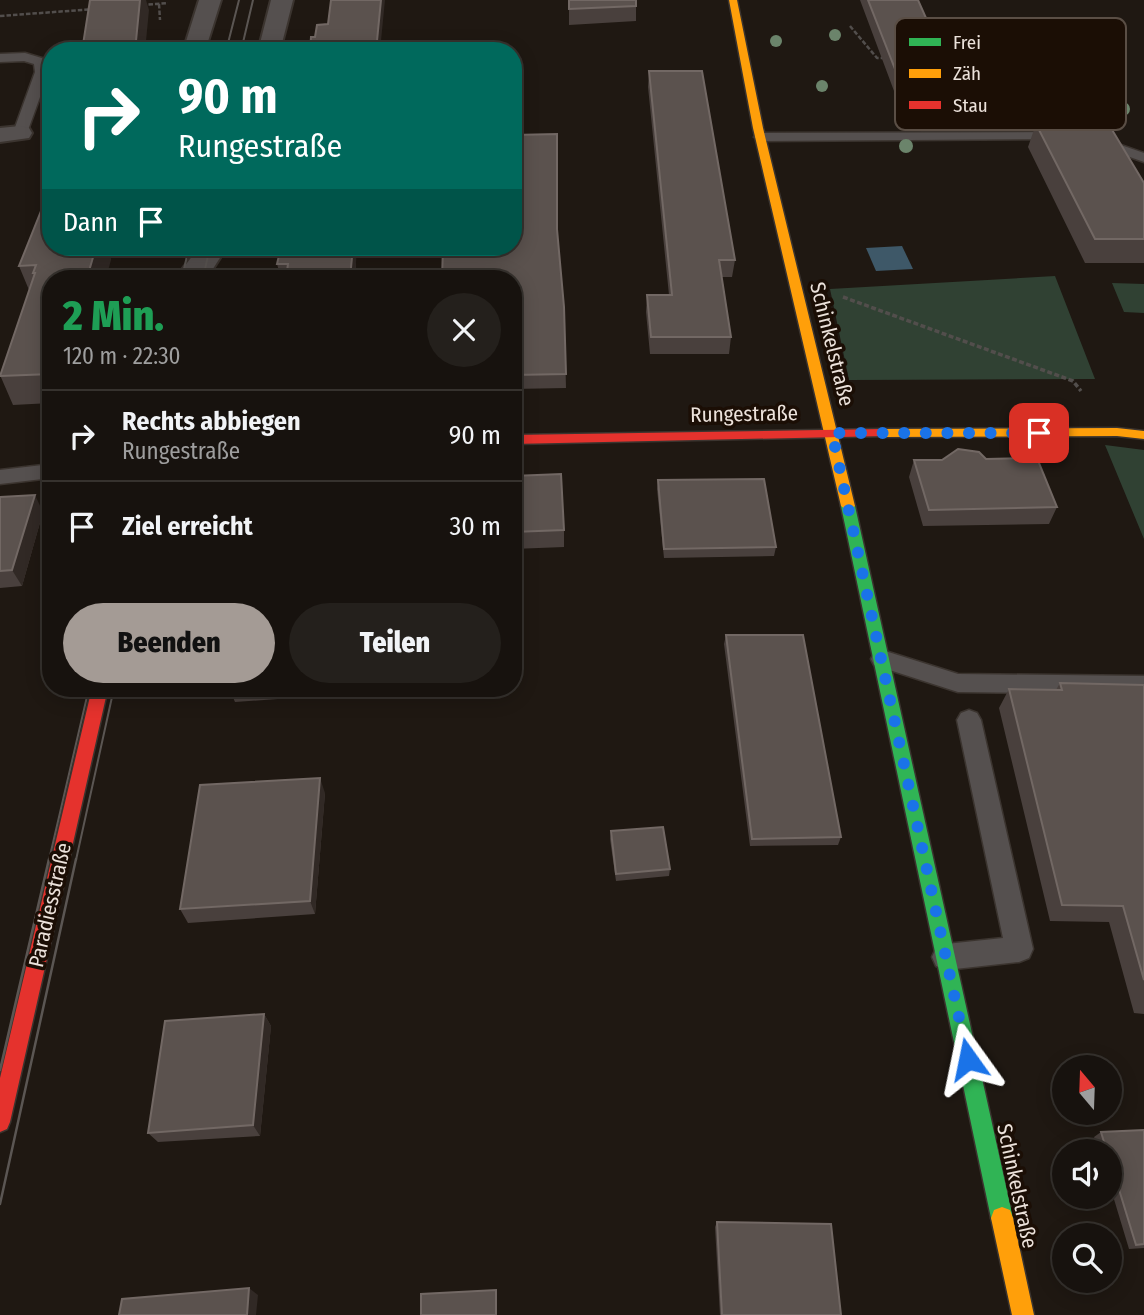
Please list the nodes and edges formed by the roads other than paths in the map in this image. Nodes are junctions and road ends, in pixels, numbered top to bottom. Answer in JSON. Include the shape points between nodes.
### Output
{"nodes":[{"id":1,"x":209,"y":0,"type":"edge"},
{"id":2,"x":282,"y":0,"type":"edge"},
{"id":3,"x":733,"y":0,"type":"edge"},
{"id":4,"x":197,"y":42,"type":"edge"},
{"id":5,"x":271,"y":42,"type":"edge"},
{"id":6,"x":0,"y":58,"type":"edge"},
{"id":7,"x":10,"y":134,"type":"edge"},
{"id":8,"x":761,"y":137,"type":"junction"},
{"id":9,"x":1144,"y":158,"type":"edge"},
{"id":10,"x":832,"y":433,"type":"junction"},
{"id":11,"x":1144,"y":435,"type":"edge"},
{"id":12,"x":522,"y":440,"type":"edge"},
{"id":13,"x":42,"y":472,"type":"edge"},
{"id":14,"x":0,"y":477,"type":"edge"},
{"id":15,"x":882,"y":659,"type":"junction"},
{"id":16,"x":1144,"y":685,"type":"edge"},
{"id":17,"x":98,"y":697,"type":"edge"},
{"id":18,"x":969,"y":720,"type":"dead end"},
{"id":19,"x":947,"y":957,"type":"junction"},
{"id":20,"x":7,"y":1062,"type":"edge"},
{"id":21,"x":0,"y":1122,"type":"edge"},
{"id":22,"x":1023,"y":1315,"type":"edge"}],
"edges":[{"from":1,"to":4,"type":"street"},
{"from":2,"to":5,"type":"street"},
{"from":3,"to":8,"type":"street","name":"Schinkelstraße"},
{"from":6,"to":7,"type":"lane","via":[[25,57],[40,62],[42,72]]},
{"from":8,"to":9,"type":"lane","via":[[1081,136]]},
{"from":8,"to":10,"type":"street","name":"Schinkelstraße"},
{"from":10,"to":11,"type":"street","name":"Rungestraße"},
{"from":10,"to":12,"type":"street","name":"Rungestraße"},
{"from":10,"to":15,"type":"street","name":"Schinkelstraße"},
{"from":13,"to":14,"type":"lane"},
{"from":15,"to":16,"type":"lane","via":[[958,683]]},
{"from":15,"to":19,"type":"street","name":"Schinkelstraße"},
{"from":17,"to":20,"type":"street","name":"Paradiesstraße"},
{"from":18,"to":19,"type":"lane","via":[[1019,949]]},
{"from":19,"to":22,"type":"street","name":"Schinkelstraße"},
{"from":20,"to":21,"type":"street","name":"Paradiesstraße"}]}
